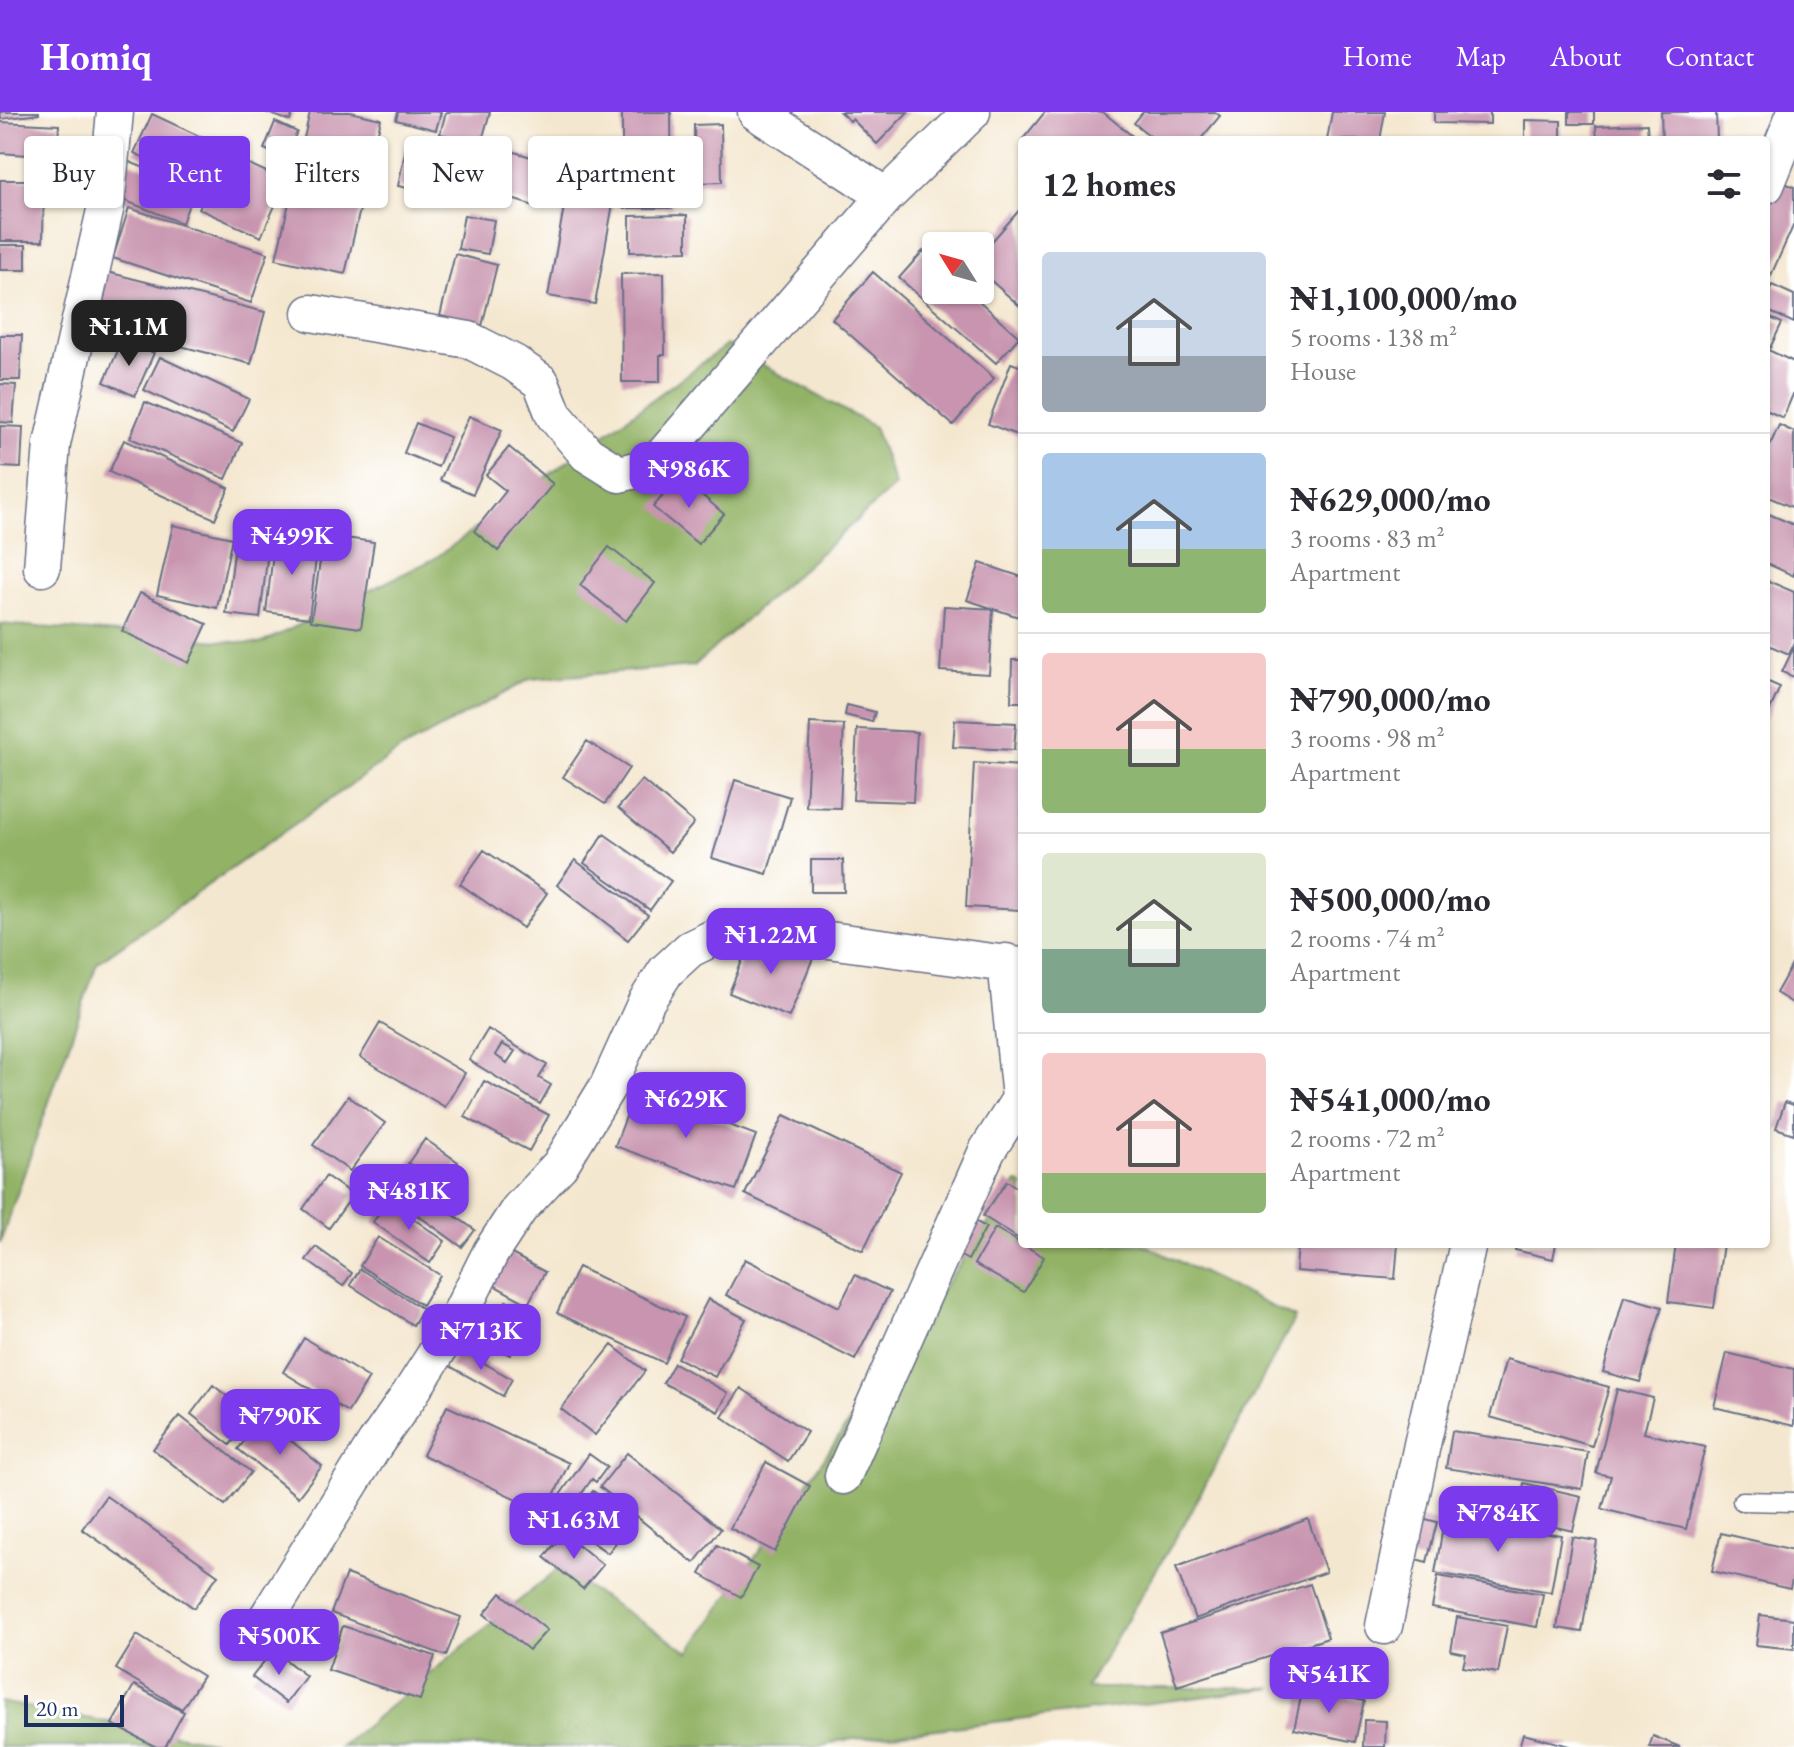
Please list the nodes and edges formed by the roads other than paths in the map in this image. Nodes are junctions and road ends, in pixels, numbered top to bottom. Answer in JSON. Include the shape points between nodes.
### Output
{"nodes":[{"id":1,"x":115,"y":112,"type":"edge"},
{"id":2,"x":756,"y":112,"type":"edge"},
{"id":3,"x":972,"y":112,"type":"edge"},
{"id":4,"x":1794,"y":116,"type":"edge"},
{"id":5,"x":1770,"y":175,"type":"edge"},
{"id":6,"x":886,"y":196,"type":"junction"},
{"id":7,"x":311,"y":313,"type":"dead end"},
{"id":8,"x":42,"y":568,"type":"dead end"},
{"id":9,"x":1014,"y":964,"type":"edge"},
{"id":10,"x":1018,"y":1040,"type":"edge"},
{"id":11,"x":1018,"y":1102,"type":"edge"},
{"id":12,"x":1467,"y":1248,"type":"edge"},
{"id":13,"x":843,"y":1476,"type":"dead end"},
{"id":14,"x":1742,"y":1501,"type":"dead end"},
{"id":15,"x":1794,"y":1502,"type":"edge"},
{"id":16,"x":1384,"y":1626,"type":"dead end"},
{"id":17,"x":254,"y":1639,"type":"dead end"}],
"edges":[{"from":1,"to":8,"type":"street","via":[[106,206],[52,444]]},
{"from":2,"to":6,"type":"street"},
{"from":3,"to":6,"type":"street"},
{"from":4,"to":5,"type":"street"},
{"from":6,"to":7,"type":"street","via":[[666,452],[649,467],[619,474],[587,454],[554,415],[541,382],[514,363],[469,340]]},
{"from":9,"to":10,"type":"street"},
{"from":9,"to":17,"type":"street","via":[[755,930],[717,936],[690,949],[666,971],[646,1002],[608,1086],[560,1165],[498,1241],[456,1322]]},
{"from":11,"to":13,"type":"street","via":[[987,1151]]},
{"from":12,"to":16,"type":"street"},
{"from":14,"to":15,"type":"lane"}]}
